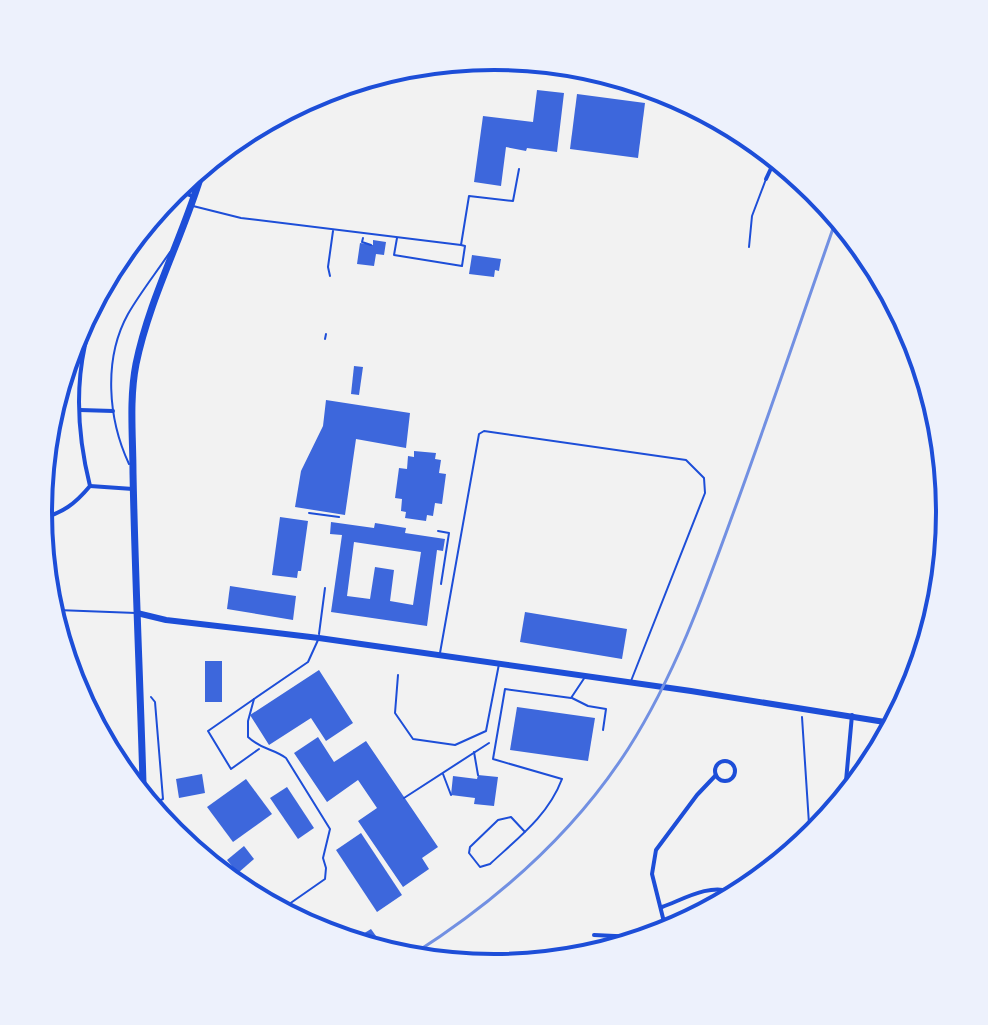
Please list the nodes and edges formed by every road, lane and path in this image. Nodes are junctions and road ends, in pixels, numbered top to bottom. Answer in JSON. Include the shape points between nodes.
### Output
{"nodes":[{"id":1,"x":771,"y":168,"type":"edge"},
{"id":2,"x":519,"y":169,"type":"dead end"},
{"id":3,"x":766,"y":179,"type":"joint"},
{"id":4,"x":198,"y":184,"type":"edge"},
{"id":5,"x":185,"y":196,"type":"edge"},
{"id":6,"x":193,"y":201,"type":"junction"},
{"id":7,"x":333,"y":230,"type":"junction"},
{"id":8,"x":397,"y":237,"type":"junction"},
{"id":9,"x":174,"y":245,"type":"junction"},
{"id":10,"x":461,"y":245,"type":"junction"},
{"id":11,"x":749,"y":247,"type":"dead end"},
{"id":12,"x":330,"y":276,"type":"dead end"},
{"id":13,"x":326,"y":334,"type":"dead end"},
{"id":14,"x":325,"y":339,"type":"dead end"},
{"id":15,"x":83,"y":350,"type":"edge"},
{"id":16,"x":80,"y":410,"type":"junction"},
{"id":17,"x":113,"y":411,"type":"junction"},
{"id":18,"x":133,"y":472,"type":"junction"},
{"id":19,"x":90,"y":486,"type":"junction"},
{"id":20,"x":133,"y":489,"type":"junction"},
{"id":21,"x":309,"y":513,"type":"dead end"},
{"id":22,"x":52,"y":516,"type":"edge"},
{"id":23,"x":339,"y":517,"type":"dead end"},
{"id":24,"x":438,"y":531,"type":"dead end"},
{"id":25,"x":441,"y":584,"type":"dead end"},
{"id":26,"x":325,"y":588,"type":"dead end"},
{"id":27,"x":63,"y":610,"type":"edge"},
{"id":28,"x":137,"y":613,"type":"junction"},
{"id":29,"x":319,"y":638,"type":"junction"},
{"id":30,"x":439,"y":655,"type":"junction"},
{"id":31,"x":500,"y":663,"type":"junction"},
{"id":32,"x":398,"y":675,"type":"dead end"},
{"id":33,"x":585,"y":676,"type":"junction"},
{"id":34,"x":631,"y":682,"type":"junction"},
{"id":35,"x":140,"y":684,"type":"junction"},
{"id":36,"x":571,"y":698,"type":"junction"},
{"id":37,"x":254,"y":699,"type":"junction"},
{"id":38,"x":801,"y":707,"type":"junction"},
{"id":39,"x":852,"y":715,"type":"junction"},
{"id":40,"x":883,"y":721,"type":"edge"},
{"id":41,"x":603,"y":730,"type":"dead end"},
{"id":42,"x":497,"y":739,"type":"junction"},
{"id":43,"x":260,"y":749,"type":"junction"},
{"id":44,"x":474,"y":752,"type":"junction"},
{"id":45,"x":442,"y":772,"type":"junction"},
{"id":46,"x":478,"y":775,"type":"dead end"},
{"id":47,"x":716,"y":775,"type":"junction"},
{"id":48,"x":846,"y":781,"type":"edge"},
{"id":49,"x":143,"y":782,"type":"edge"},
{"id":50,"x":451,"y":795,"type":"dead end"},
{"id":51,"x":404,"y":798,"type":"dead end"},
{"id":52,"x":159,"y":801,"type":"edge"},
{"id":53,"x":809,"y":823,"type":"edge"},
{"id":54,"x":525,"y":832,"type":"junction"},
{"id":55,"x":725,"y":889,"type":"edge"},
{"id":56,"x":289,"y":904,"type":"edge"},
{"id":57,"x":662,"y":907,"type":"junction"},
{"id":58,"x":665,"y":920,"type":"edge"},
{"id":59,"x":594,"y":935,"type":"dead end"},
{"id":60,"x":618,"y":936,"type":"edge"}],
"edges":[{"from":1,"to":3,"type":"street"},
{"from":2,"to":10,"type":"lane","via":[[513,201],[469,196]]},
{"from":3,"to":11,"type":"lane","via":[[752,216]]},
{"from":4,"to":6,"type":"main road"},
{"from":5,"to":6,"type":"street"},
{"from":6,"to":7,"type":"lane","via":[[241,218]]},
{"from":6,"to":9,"type":"main road"},
{"from":7,"to":8,"type":"lane"},
{"from":7,"to":12,"type":"lane"},
{"from":8,"to":10,"type":"lane"},
{"from":8,"to":10,"type":"lane","via":[[394,255],[462,266]]},
{"from":9,"to":17,"type":"lane","via":[[126,317],[115,351]]},
{"from":9,"to":18,"type":"main road","via":[[135,367]]},
{"from":13,"to":14,"type":"path"},
{"from":15,"to":16,"type":"street"},
{"from":16,"to":17,"type":"street"},
{"from":16,"to":19,"type":"street"},
{"from":17,"to":18,"type":"lane"},
{"from":18,"to":20,"type":"main road"},
{"from":19,"to":20,"type":"street"},
{"from":19,"to":22,"type":"street","via":[[75,504]]},
{"from":20,"to":28,"type":"main road"},
{"from":21,"to":23,"type":"path"},
{"from":24,"to":25,"type":"path","via":[[449,533]]},
{"from":26,"to":29,"type":"lane"},
{"from":27,"to":28,"type":"lane"},
{"from":28,"to":29,"type":"street"},
{"from":28,"to":35,"type":"main road"},
{"from":29,"to":30,"type":"street"},
{"from":29,"to":37,"type":"lane","via":[[308,662]]},
{"from":30,"to":31,"type":"street"},
{"from":30,"to":34,"type":"lane","via":[[479,434],[686,460],[704,478],[705,493]]},
{"from":31,"to":32,"type":"lane","via":[[486,731],[455,745],[413,739],[395,713]]},
{"from":31,"to":33,"type":"street"},
{"from":33,"to":34,"type":"street"},
{"from":33,"to":36,"type":"lane"},
{"from":34,"to":38,"type":"street"},
{"from":35,"to":49,"type":"main road"},
{"from":35,"to":52,"type":"path","via":[[155,702]]},
{"from":36,"to":41,"type":"lane","via":[[606,709]]},
{"from":36,"to":42,"type":"lane","via":[[505,689]]},
{"from":37,"to":43,"type":"lane","via":[[248,737]]},
{"from":37,"to":43,"type":"lane","via":[[208,731],[231,769]]},
{"from":38,"to":39,"type":"street"},
{"from":38,"to":53,"type":"path"},
{"from":39,"to":40,"type":"street"},
{"from":39,"to":48,"type":"street"},
{"from":42,"to":44,"type":"path"},
{"from":42,"to":54,"type":"lane","via":[[493,759],[562,779],[540,818]]},
{"from":43,"to":56,"type":"lane","via":[[286,758],[330,829],[323,858],[325,879]]},
{"from":44,"to":45,"type":"path"},
{"from":44,"to":46,"type":"path"},
{"from":45,"to":50,"type":"path"},
{"from":45,"to":51,"type":"path"},
{"from":47,"to":47,"type":"street","via":[[722,762],[733,766],[729,780]]},
{"from":47,"to":57,"type":"street","via":[[656,850],[652,874]]},
{"from":54,"to":54,"type":"lane","via":[[483,868],[469,853],[498,820],[511,817]]},
{"from":55,"to":57,"type":"street"},
{"from":57,"to":58,"type":"street"},
{"from":59,"to":60,"type":"street"}]}
